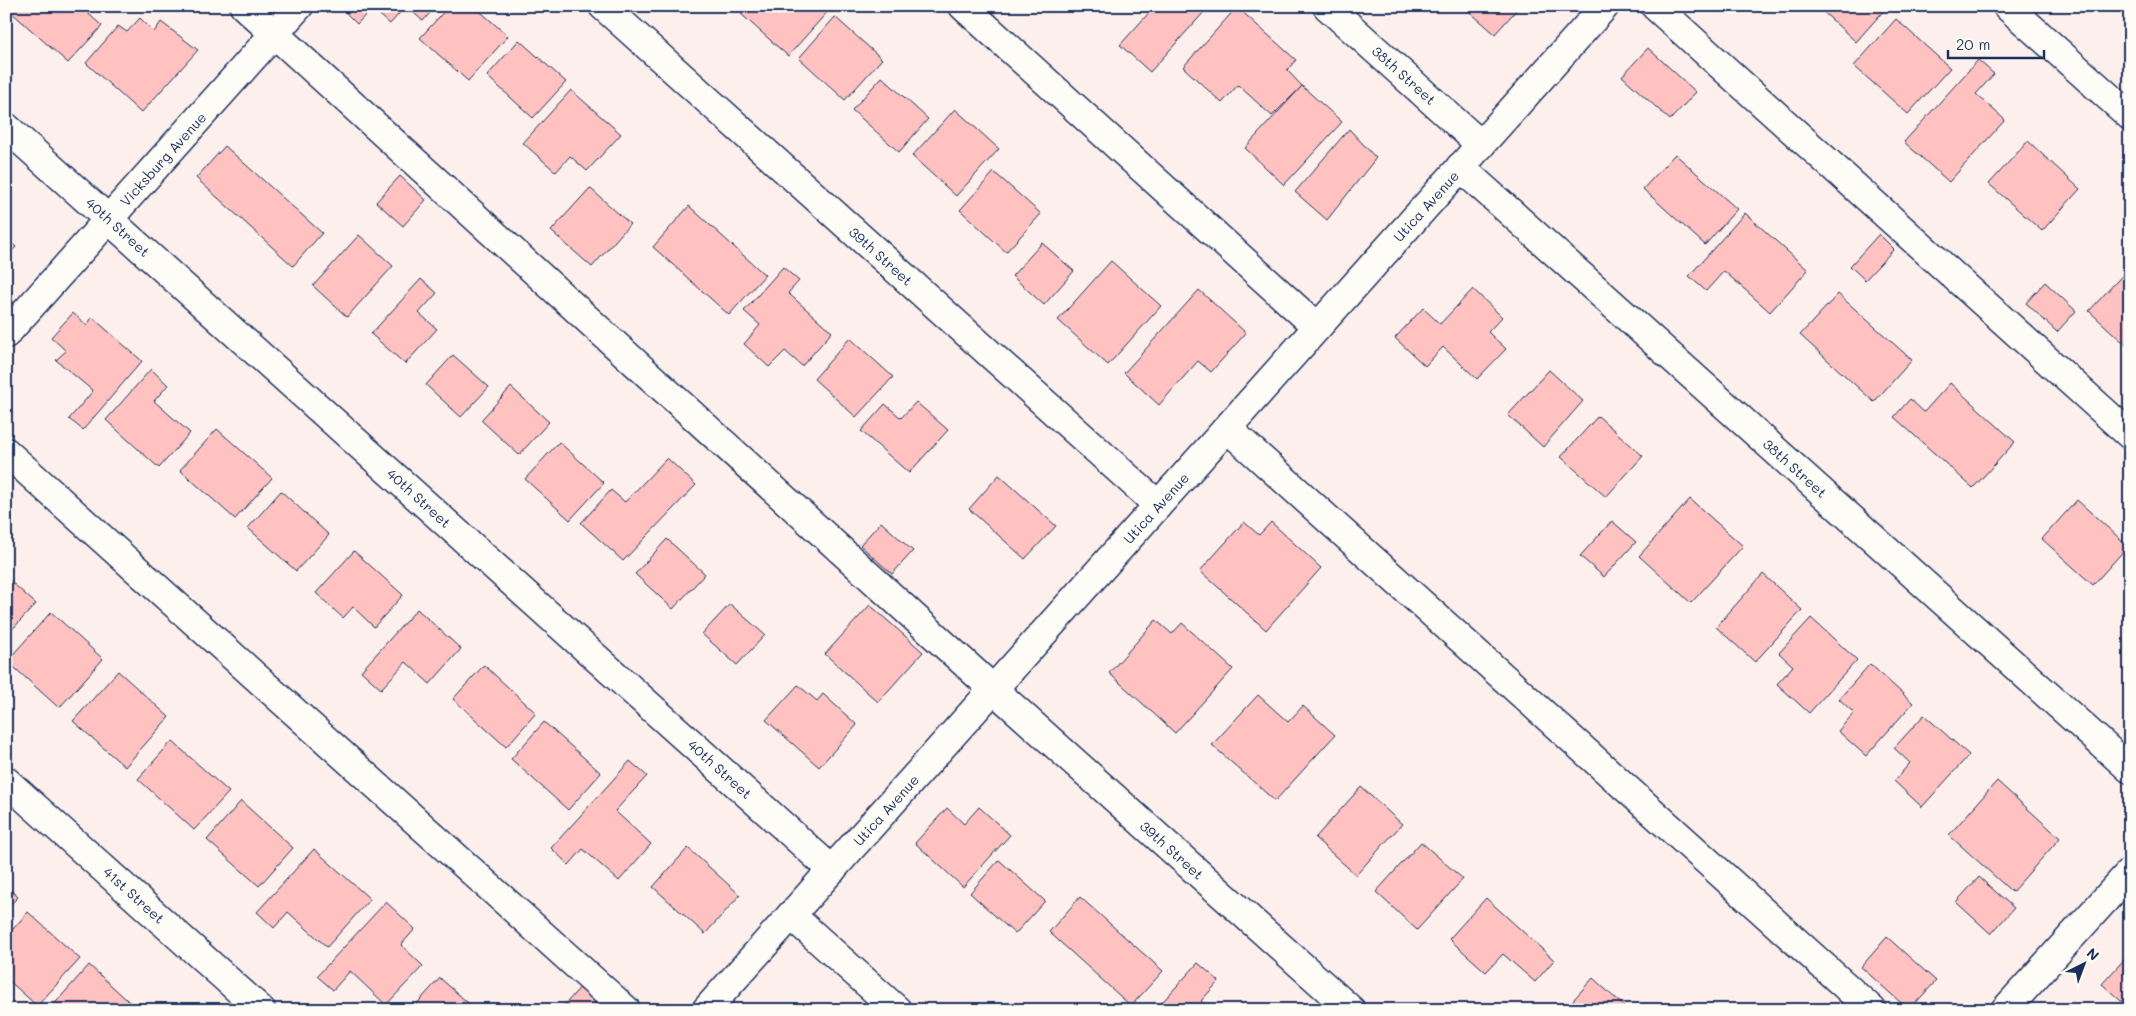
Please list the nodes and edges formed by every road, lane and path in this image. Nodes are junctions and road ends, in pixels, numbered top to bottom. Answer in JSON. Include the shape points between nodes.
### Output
{"nodes":[{"id":1,"x":244,"y":6,"type":"edge"},
{"id":2,"x":299,"y":6,"type":"edge"},
{"id":3,"x":603,"y":6,"type":"edge"},
{"id":4,"x":963,"y":6,"type":"edge"},
{"id":5,"x":1327,"y":6,"type":"edge"},
{"id":6,"x":1605,"y":6,"type":"edge"},
{"id":7,"x":1655,"y":6,"type":"edge"},
{"id":8,"x":2008,"y":6,"type":"edge"},
{"id":9,"x":275,"y":34,"type":"junction"},
{"id":10,"x":2130,"y":116,"type":"edge"},
{"id":11,"x":6,"y":127,"type":"edge"},
{"id":12,"x":1481,"y":145,"type":"junction"},
{"id":13,"x":1460,"y":167,"type":"junction"},
{"id":14,"x":109,"y":220,"type":"junction"},
{"id":15,"x":1317,"y":327,"type":"junction"},
{"id":16,"x":6,"y":334,"type":"edge"},
{"id":17,"x":1227,"y":428,"type":"junction"},
{"id":18,"x":2130,"y":434,"type":"edge"},
{"id":19,"x":6,"y":452,"type":"edge"},
{"id":20,"x":1158,"y":505,"type":"junction"},
{"id":21,"x":994,"y":689,"type":"junction"},
{"id":22,"x":2130,"y":769,"type":"edge"},
{"id":23,"x":6,"y":781,"type":"edge"},
{"id":24,"x":832,"y":870,"type":"junction"},
{"id":25,"x":2130,"y":872,"type":"edge"},
{"id":26,"x":791,"y":916,"type":"junction"},
{"id":27,"x":261,"y":1010,"type":"edge"},
{"id":28,"x":626,"y":1010,"type":"edge"},
{"id":29,"x":706,"y":1010,"type":"edge"},
{"id":30,"x":897,"y":1010,"type":"edge"},
{"id":31,"x":1351,"y":1010,"type":"edge"},
{"id":32,"x":1872,"y":1010,"type":"edge"},
{"id":33,"x":2005,"y":1010,"type":"edge"}],
"edges":[{"from":1,"to":9,"type":"street","name":"39th Street"},
{"from":2,"to":9,"type":"street","name":"Vicksburg Avenue"},
{"from":3,"to":20,"type":"street","name":"39th Street"},
{"from":4,"to":15,"type":"street"},
{"from":5,"to":12,"type":"street","name":"38th Street"},
{"from":6,"to":12,"type":"street","name":"Utica Avenue"},
{"from":7,"to":18,"type":"street"},
{"from":8,"to":10,"type":"street"},
{"from":9,"to":14,"type":"street","name":"Vicksburg Avenue"},
{"from":9,"to":21,"type":"street","name":"39th Street"},
{"from":11,"to":14,"type":"street","name":"40th Street"},
{"from":12,"to":13,"type":"street","name":"Utica Avenue"},
{"from":13,"to":15,"type":"street","name":"Utica Avenue"},
{"from":13,"to":22,"type":"street","name":"38th Street"},
{"from":14,"to":16,"type":"street","name":"Vicksburg Avenue"},
{"from":14,"to":24,"type":"street","name":"40th Street"},
{"from":15,"to":17,"type":"street","name":"Utica Avenue"},
{"from":17,"to":20,"type":"street","name":"Utica Avenue"},
{"from":17,"to":32,"type":"street"},
{"from":19,"to":28,"type":"street"},
{"from":20,"to":21,"type":"street","name":"Utica Avenue"},
{"from":21,"to":24,"type":"street","name":"Utica Avenue"},
{"from":21,"to":31,"type":"street","name":"39th Street"},
{"from":23,"to":27,"type":"street","name":"41st Street"},
{"from":24,"to":26,"type":"street","name":"Utica Avenue"},
{"from":25,"to":33,"type":"street"},
{"from":26,"to":29,"type":"street","name":"Utica Avenue"},
{"from":26,"to":30,"type":"street"}]}
